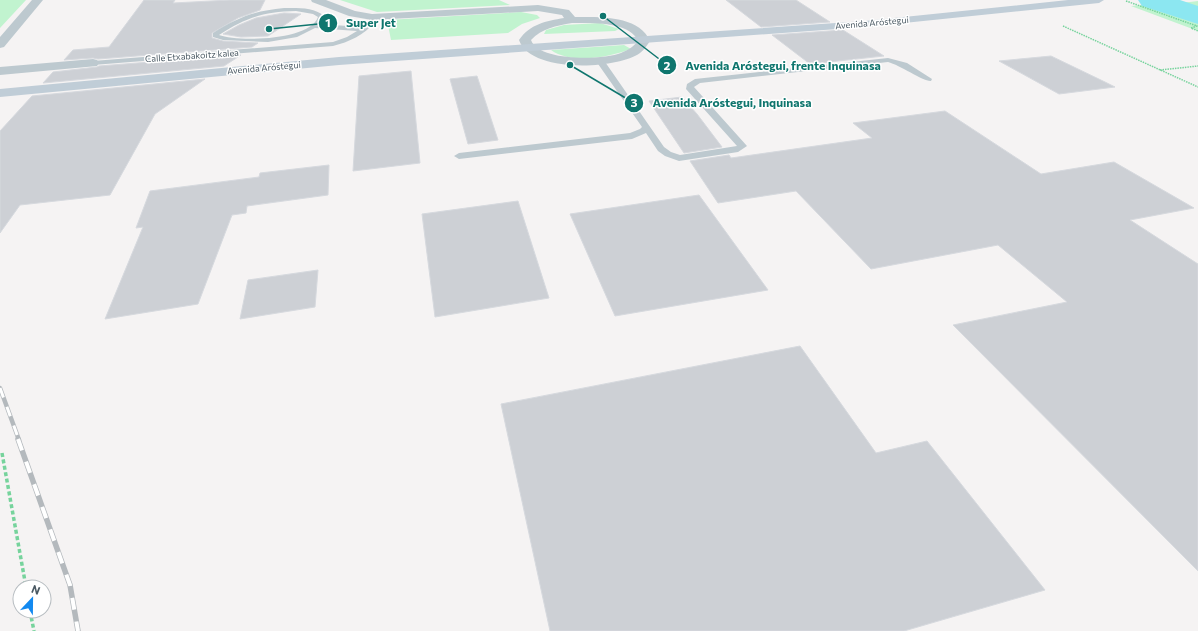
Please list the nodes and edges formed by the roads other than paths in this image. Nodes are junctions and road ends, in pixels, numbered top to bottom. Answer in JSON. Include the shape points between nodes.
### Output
{"nodes":[{"id":1,"x":38,"y":0,"type":"edge"},
{"id":2,"x":316,"y":0,"type":"edge"},
{"id":3,"x":1020,"y":0,"type":"edge"},
{"id":4,"x":1099,"y":0,"type":"edge"},
{"id":5,"x":372,"y":17,"type":"junction"},
{"id":6,"x":572,"y":20,"type":"junction"},
{"id":7,"x":314,"y":26,"type":"junction"},
{"id":8,"x":364,"y":29,"type":"junction"},
{"id":9,"x":642,"y":36,"type":"junction"},
{"id":10,"x":0,"y":44,"type":"edge"},
{"id":11,"x":527,"y":44,"type":"junction"},
{"id":12,"x":600,"y":61,"type":"junction"},
{"id":13,"x":94,"y":63,"type":"joint"},
{"id":14,"x":0,"y":71,"type":"edge"},
{"id":15,"x":928,"y":79,"type":"dead end"},
{"id":16,"x":0,"y":81,"type":"edge"},
{"id":17,"x":0,"y":94,"type":"edge"},
{"id":18,"x":646,"y":127,"type":"junction"},
{"id":19,"x":459,"y":156,"type":"dead end"}],
"edges":[{"from":1,"to":10,"type":"street"},
{"from":2,"to":5,"type":"street","name":"Avenida Aróstegui","via":[[353,14]]},
{"from":3,"to":9,"type":"main road","name":"Avenida Aróstegui","via":[[854,18]]},
{"from":4,"to":9,"type":"main road","name":"Avenida Aróstegui","via":[[865,24]]},
{"from":5,"to":6,"type":"street","name":"Avenida Aróstegui","via":[[538,8],[565,12]]},
{"from":5,"to":8,"type":"lane","name":"Calle Etxabakoitz kalea","via":[[372,22]]},
{"from":6,"to":9,"type":"street","name":"Avenida Aróstegui","via":[[607,21],[626,25]]},
{"from":6,"to":11,"type":"street","name":"Avenida Aróstegui","via":[[534,30]]},
{"from":7,"to":7,"type":"lane","via":[[320,20],[318,12],[303,9],[282,10],[245,17],[215,34],[216,37],[223,38],[282,39],[296,36]]},
{"from":7,"to":8,"type":"lane"},
{"from":8,"to":13,"type":"lane","name":"Calle Etxabakoitz kalea","via":[[348,39],[333,44]]},
{"from":9,"to":11,"type":"main road","name":"Avenida Aróstegui"},
{"from":9,"to":12,"type":"street","via":[[642,45],[637,50],[628,55]]},
{"from":11,"to":12,"type":"street","via":[[538,54],[559,60]]},
{"from":11,"to":16,"type":"main road","name":"Avenida Aróstegui","via":[[212,62]]},
{"from":11,"to":17,"type":"main road","name":"Avenida Aróstegui"},
{"from":12,"to":18,"type":"lane"},
{"from":13,"to":14,"type":"street","name":"Calle Etxabakoitz kalea"},
{"from":15,"to":18,"type":"lane","via":[[912,69],[888,60],[698,81],[690,86],[742,146],[738,149],[679,158],[661,149]]},
{"from":18,"to":19,"type":"lane","via":[[644,131],[632,136]]}]}
